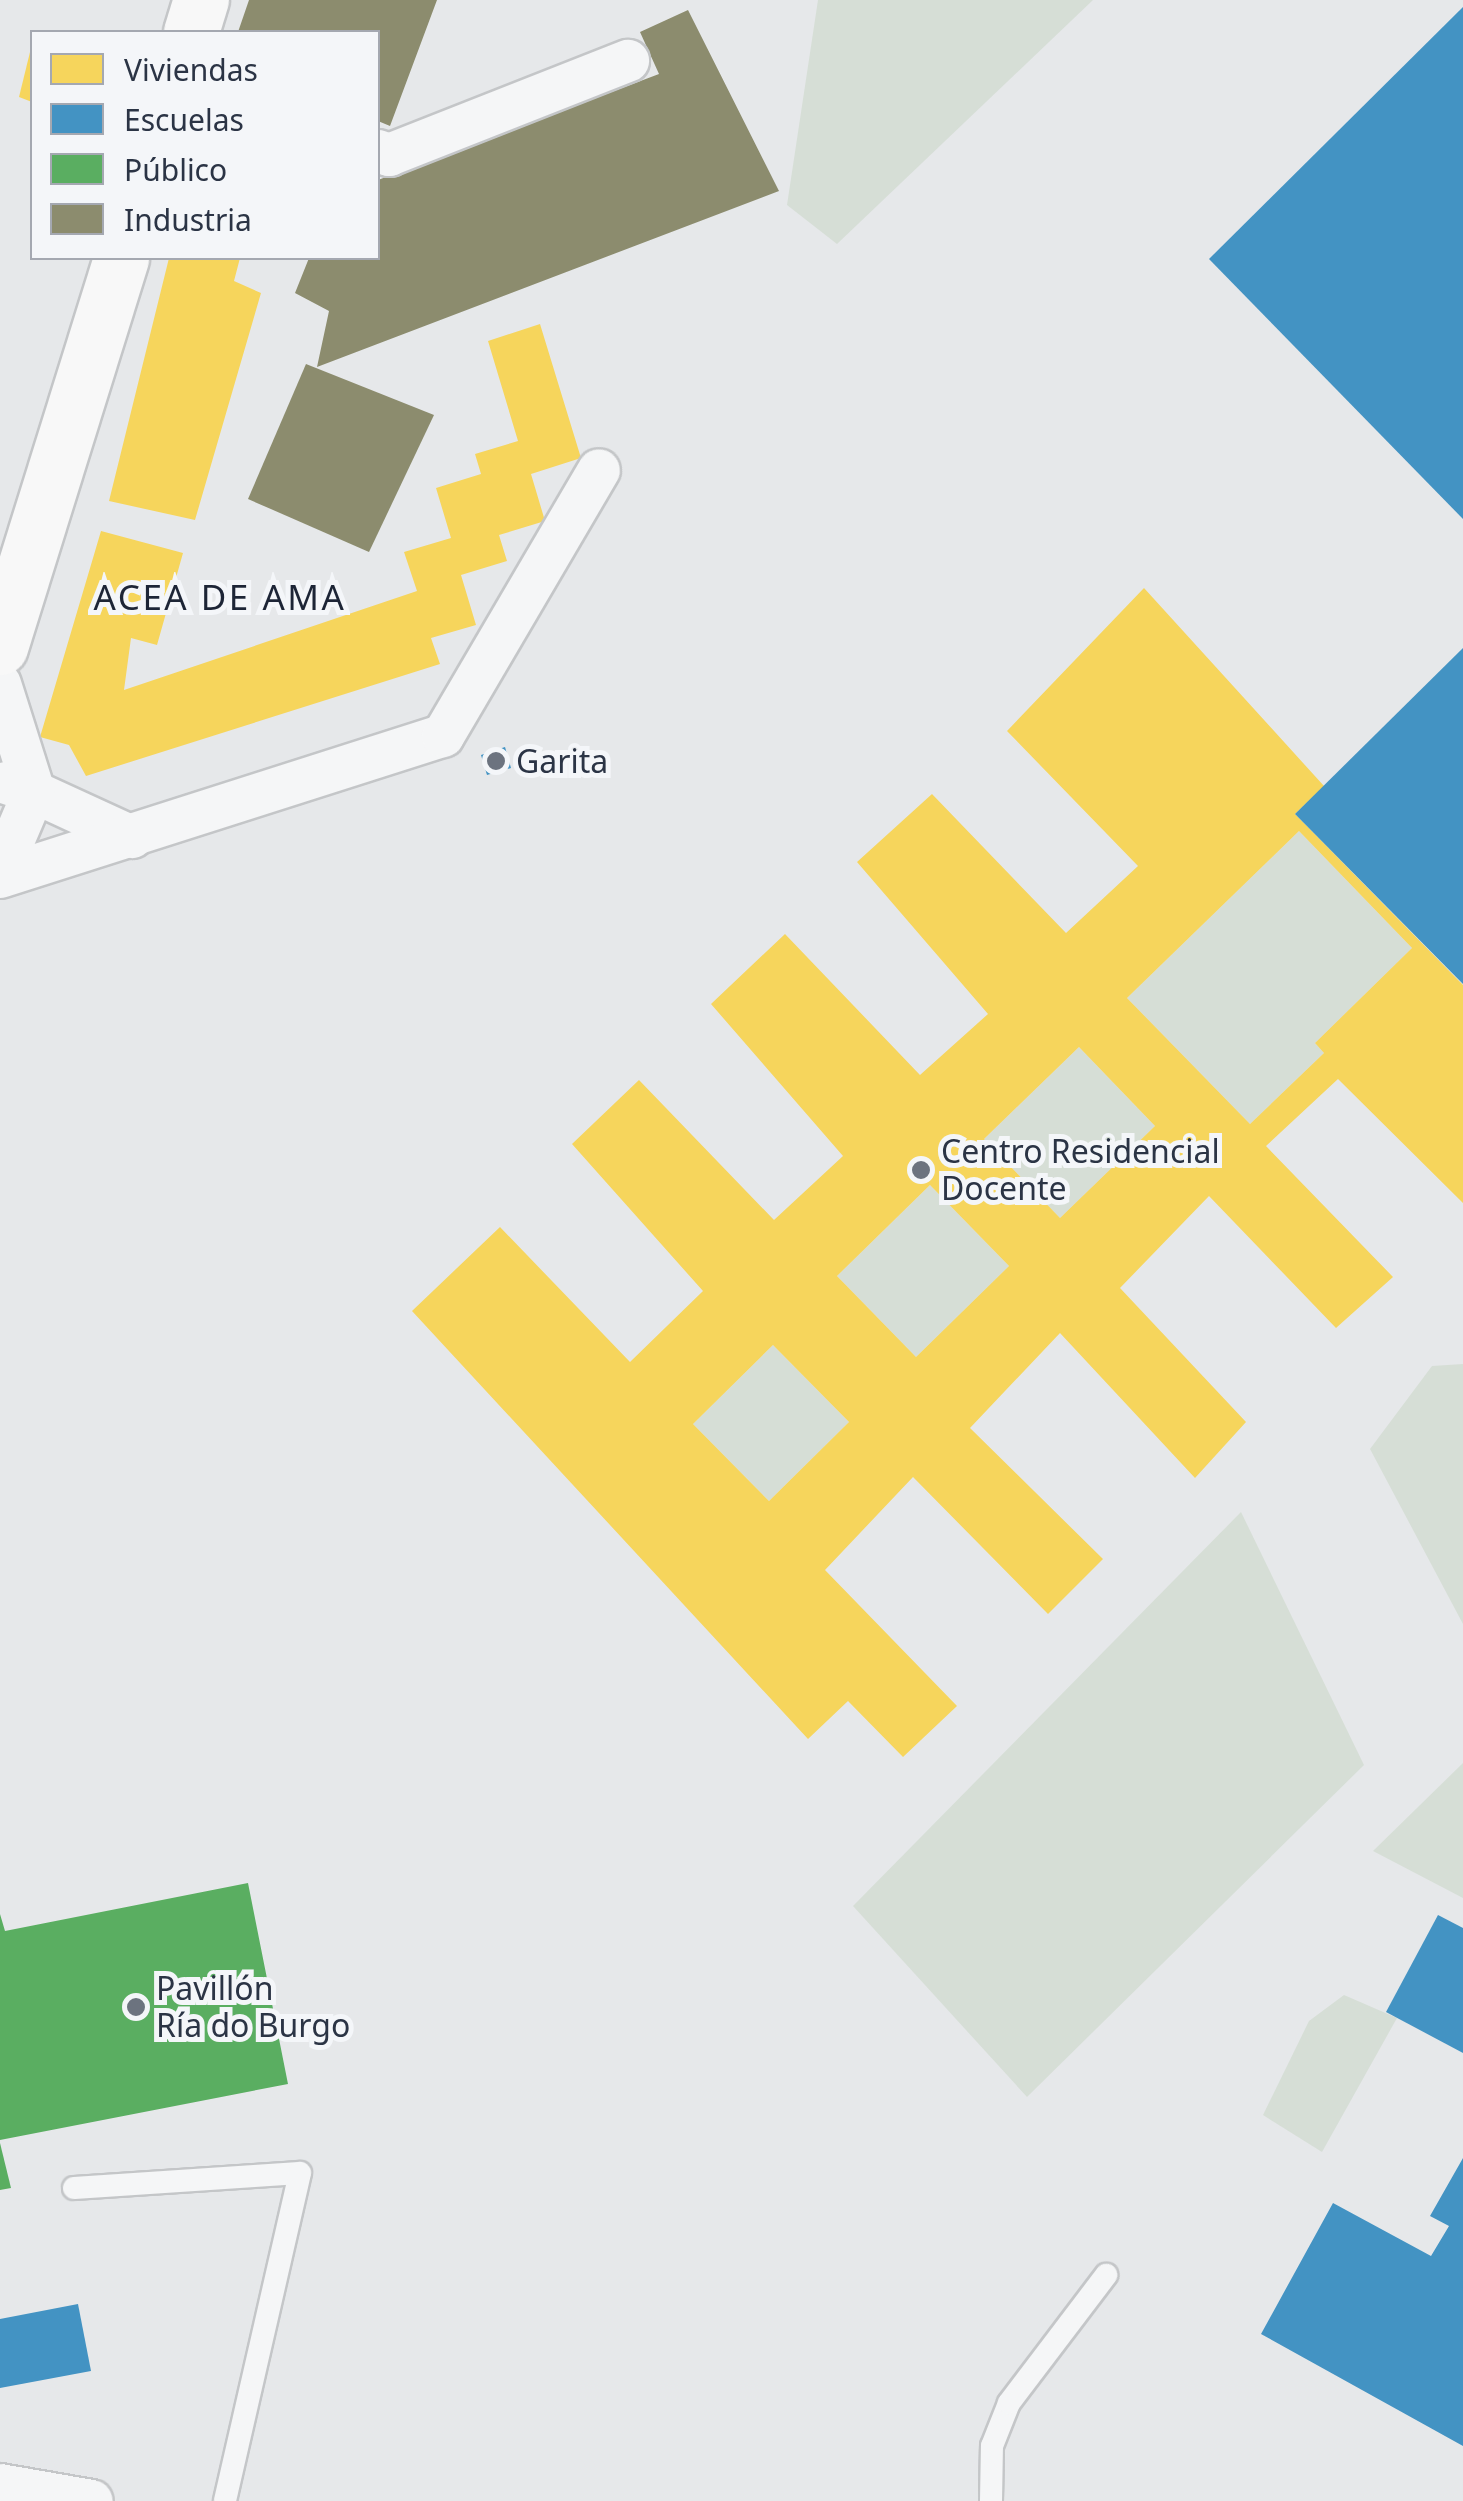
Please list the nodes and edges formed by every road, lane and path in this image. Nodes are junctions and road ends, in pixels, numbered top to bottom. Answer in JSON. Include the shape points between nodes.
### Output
{"nodes":[{"id":1,"x":202,"y":0,"type":"edge"},
{"id":2,"x":192,"y":30,"type":"edge"},
{"id":3,"x":628,"y":61,"type":"dead end"},
{"id":4,"x":380,"y":152,"type":"edge"},
{"id":5,"x":120,"y":260,"type":"edge"},
{"id":6,"x":599,"y":470,"type":"dead end"},
{"id":7,"x":0,"y":647,"type":"edge"},
{"id":8,"x":0,"y":684,"type":"edge"},
{"id":9,"x":17,"y":787,"type":"edge"},
{"id":10,"x":132,"y":837,"type":"junction"},
{"id":11,"x":1,"y":874,"type":"edge"},
{"id":12,"x":74,"y":2188,"type":"dead end"},
{"id":13,"x":1106,"y":2275,"type":"dead end"},
{"id":14,"x":0,"y":2486,"type":"edge"},
{"id":15,"x":92,"y":2501,"type":"edge"},
{"id":16,"x":225,"y":2501,"type":"edge"},
{"id":17,"x":991,"y":2501,"type":"edge"}],
"edges":[{"from":1,"to":2,"type":"main road"},
{"from":3,"to":4,"type":"street","via":[[389,156]]},
{"from":5,"to":7,"type":"main road"},
{"from":6,"to":10,"type":"street","via":[[442,736]]},
{"from":8,"to":9,"type":"street"},
{"from":9,"to":10,"type":"street"},
{"from":9,"to":11,"type":"street"},
{"from":10,"to":11,"type":"street"},
{"from":12,"to":16,"type":"lane","via":[[300,2173]]},
{"from":13,"to":17,"type":"lane","via":[[1010,2404],[992,2446]]},
{"from":14,"to":15,"type":"street"}]}
